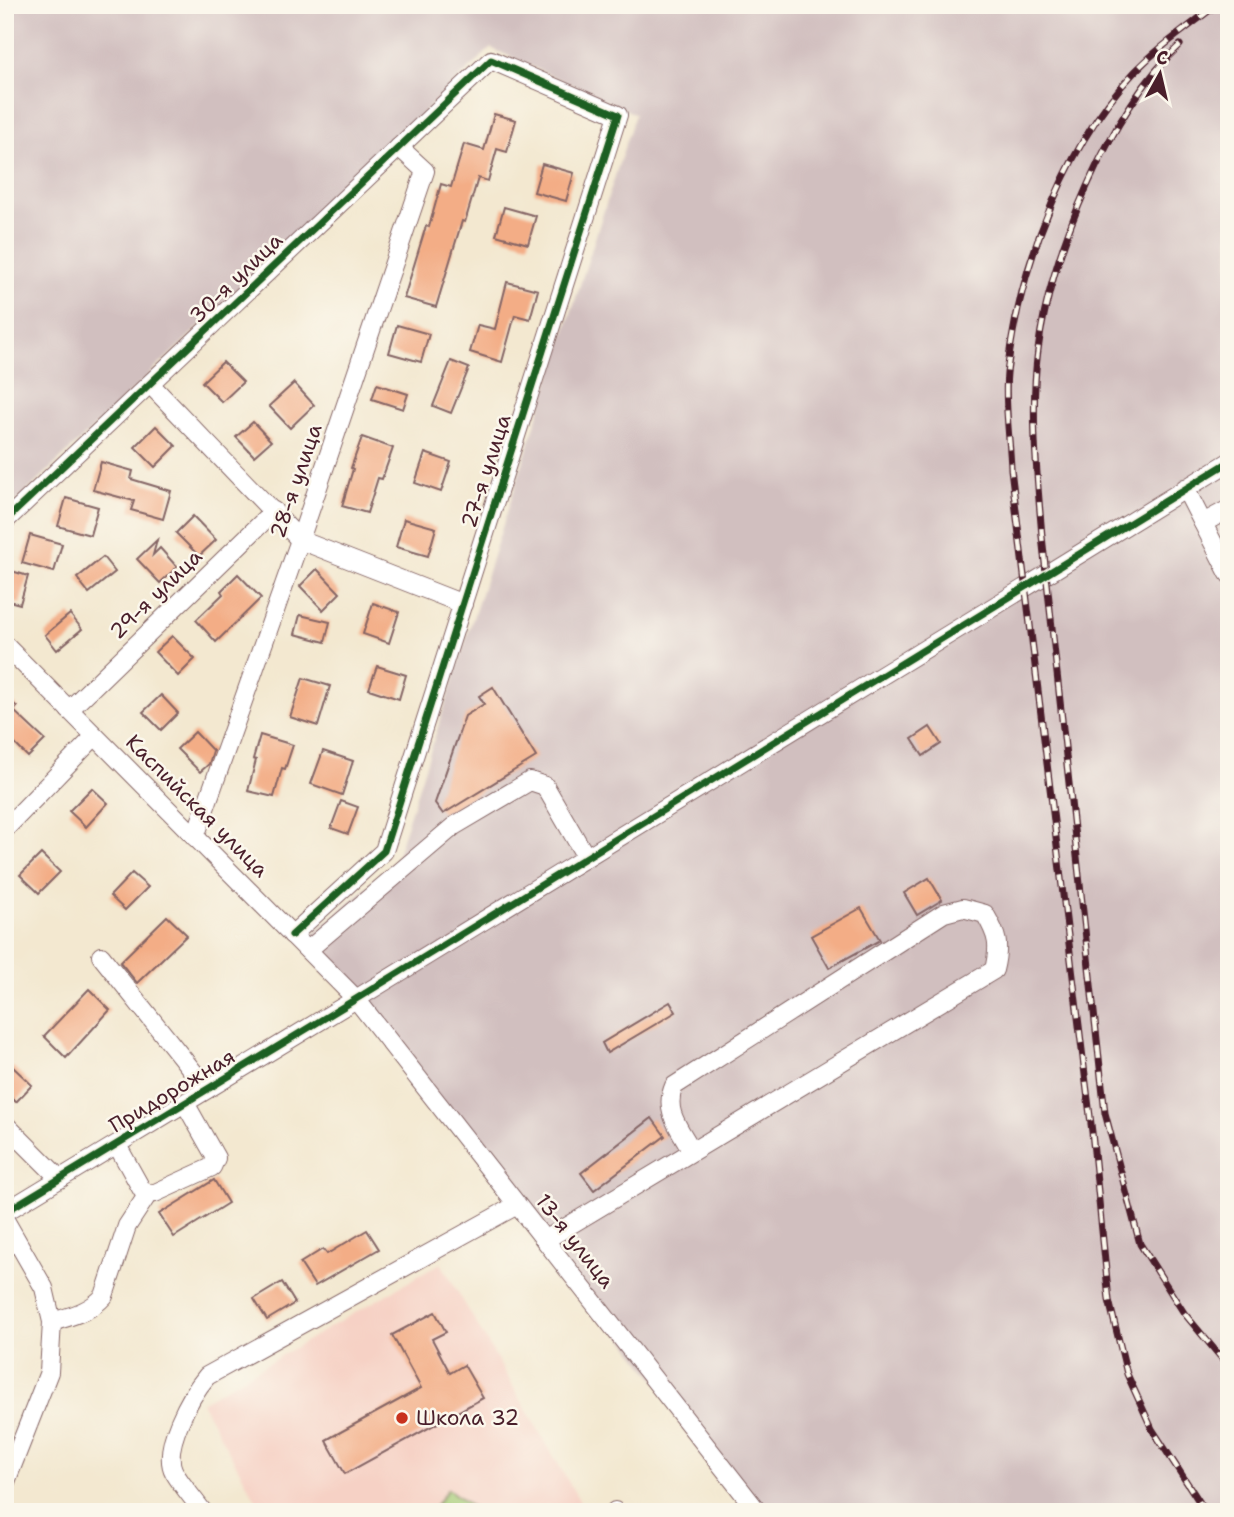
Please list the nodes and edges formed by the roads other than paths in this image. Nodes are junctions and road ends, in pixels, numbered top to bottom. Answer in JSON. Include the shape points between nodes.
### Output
{"nodes":[{"id":1,"x":491,"y":60,"type":"joint"},
{"id":2,"x":399,"y":147,"type":"junction"},
{"id":3,"x":150,"y":384,"type":"junction"},
{"id":4,"x":1229,"y":462,"type":"edge"},
{"id":5,"x":1185,"y":488,"type":"junction"},
{"id":6,"x":1229,"y":509,"type":"edge"},
{"id":7,"x":274,"y":511,"type":"junction"},
{"id":8,"x":5,"y":521,"type":"edge"},
{"id":9,"x":1203,"y":523,"type":"junction"},
{"id":10,"x":300,"y":540,"type":"junction"},
{"id":11,"x":1229,"y":574,"type":"edge"},
{"id":12,"x":463,"y":604,"type":"junction"},
{"id":13,"x":5,"y":645,"type":"edge"},
{"id":14,"x":69,"y":710,"type":"junction"},
{"id":15,"x":95,"y":736,"type":"junction"},
{"id":16,"x":5,"y":829,"type":"edge"},
{"id":17,"x":195,"y":837,"type":"junction"},
{"id":18,"x":586,"y":857,"type":"junction"},
{"id":19,"x":292,"y":935,"type":"junction"},
{"id":20,"x":308,"y":950,"type":"junction"},
{"id":21,"x":101,"y":956,"type":"dead end"},
{"id":22,"x":356,"y":999,"type":"junction"},
{"id":23,"x":208,"y":1089,"type":"junction"},
{"id":24,"x":185,"y":1103,"type":"junction"},
{"id":25,"x":5,"y":1124,"type":"edge"},
{"id":26,"x":117,"y":1144,"type":"junction"},
{"id":27,"x":692,"y":1151,"type":"junction"},
{"id":28,"x":60,"y":1179,"type":"junction"},
{"id":29,"x":148,"y":1194,"type":"junction"},
{"id":30,"x":517,"y":1205,"type":"junction"},
{"id":31,"x":5,"y":1212,"type":"edge"},
{"id":32,"x":5,"y":1220,"type":"edge"},
{"id":33,"x":545,"y":1240,"type":"junction"},
{"id":34,"x":52,"y":1322,"type":"junction"},
{"id":35,"x":5,"y":1484,"type":"edge"},
{"id":36,"x":204,"y":1512,"type":"edge"},
{"id":37,"x":758,"y":1512,"type":"edge"}],
"edges":[{"from":1,"to":2,"type":"street","name":"30-я улица"},
{"from":1,"to":12,"type":"street","name":"27-я улица","via":[[618,114]]},
{"from":2,"to":3,"type":"street","name":"30-я улица"},
{"from":2,"to":10,"type":"street","name":"28-я улица","via":[[425,171]]},
{"from":3,"to":7,"type":"street"},
{"from":3,"to":8,"type":"street","name":"30-я улица"},
{"from":4,"to":5,"type":"street","name":"Придорожная"},
{"from":5,"to":9,"type":"street"},
{"from":5,"to":18,"type":"street","name":"Придорожная"},
{"from":6,"to":9,"type":"street"},
{"from":7,"to":10,"type":"street"},
{"from":7,"to":14,"type":"street","name":"29-я улица"},
{"from":9,"to":11,"type":"street"},
{"from":10,"to":12,"type":"street"},
{"from":10,"to":17,"type":"street","name":"28-я улица"},
{"from":12,"to":19,"type":"street","name":"27-я улица","via":[[384,851]]},
{"from":13,"to":14,"type":"street","name":"Каспийская улица"},
{"from":14,"to":15,"type":"street","name":"Каспийская улица"},
{"from":15,"to":16,"type":"street"},
{"from":15,"to":17,"type":"street","name":"Каспийская улица"},
{"from":17,"to":19,"type":"street","name":"Каспийская улица"},
{"from":18,"to":20,"type":"street","via":[[545,786],[530,781],[454,827]]},
{"from":18,"to":22,"type":"street","name":"Придорожная"},
{"from":19,"to":20,"type":"street","name":"Каспийская улица"},
{"from":20,"to":22,"type":"street","name":"Каспийская улица"},
{"from":21,"to":23,"type":"street"},
{"from":22,"to":23,"type":"street","name":"Придорожная"},
{"from":22,"to":30,"type":"street","name":"13-я улица"},
{"from":23,"to":24,"type":"street","name":"Придорожная"},
{"from":24,"to":26,"type":"street","name":"Придорожная"},
{"from":24,"to":29,"type":"street","via":[[215,1162]]},
{"from":25,"to":28,"type":"street"},
{"from":26,"to":28,"type":"street","name":"Придорожная"},
{"from":26,"to":29,"type":"street"},
{"from":27,"to":27,"type":"street","via":[[993,970],[997,934],[985,914],[963,908],[944,913],[674,1086],[670,1109]]},
{"from":27,"to":33,"type":"street"},
{"from":28,"to":31,"type":"street","name":"Придорожная"},
{"from":29,"to":34,"type":"street","via":[[127,1226],[104,1296],[86,1311]]},
{"from":30,"to":33,"type":"street","name":"13-я улица"},
{"from":30,"to":36,"type":"street","via":[[207,1376],[187,1407],[169,1454],[173,1470]]},
{"from":32,"to":34,"type":"street","via":[[44,1288]]},
{"from":33,"to":37,"type":"street","name":"13-я улица"},
{"from":34,"to":35,"type":"street","via":[[49,1372]]}]}
